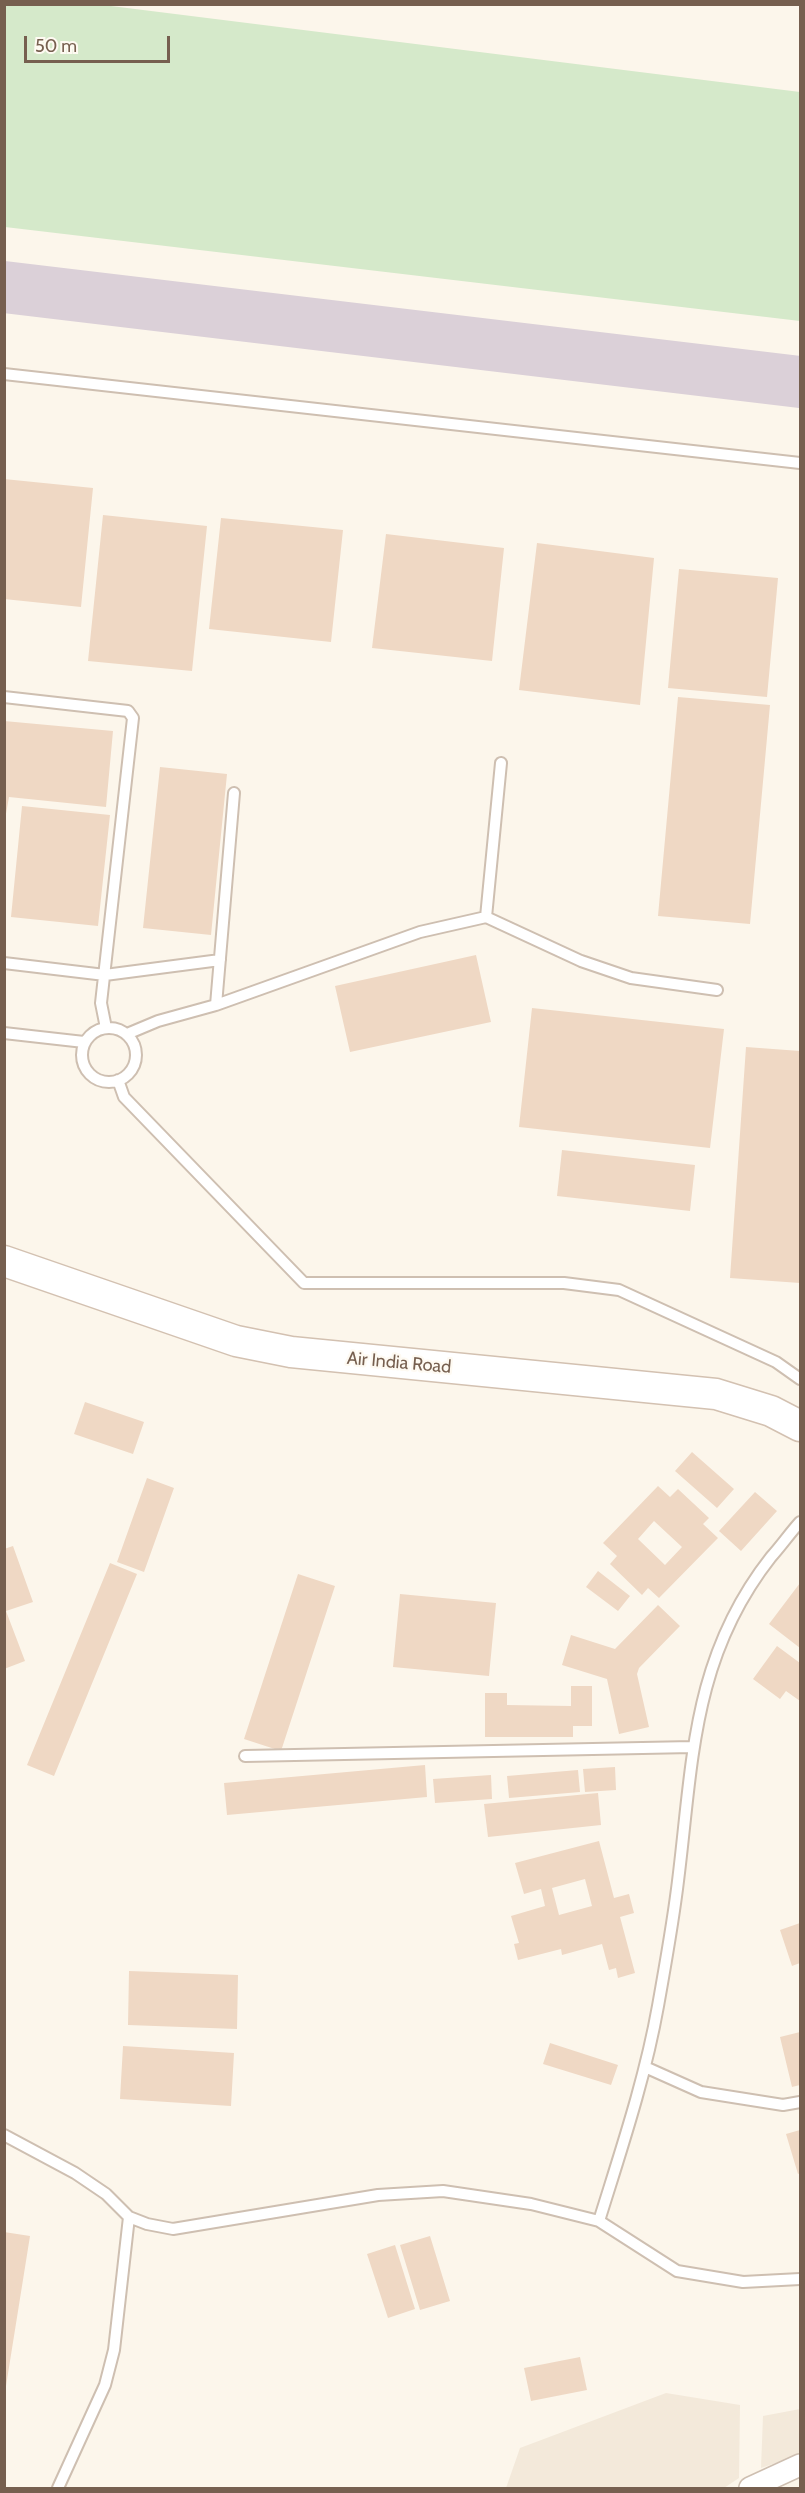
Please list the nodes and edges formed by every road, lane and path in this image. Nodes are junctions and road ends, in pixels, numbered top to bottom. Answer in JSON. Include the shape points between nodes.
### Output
{"nodes":[{"id":1,"x":4,"y":374,"type":"edge"},
{"id":2,"x":801,"y":463,"type":"edge"},
{"id":3,"x":4,"y":697,"type":"edge"},
{"id":4,"x":501,"y":763,"type":"dead end"},
{"id":5,"x":234,"y":793,"type":"dead end"},
{"id":6,"x":486,"y":917,"type":"junction"},
{"id":7,"x":220,"y":960,"type":"junction"},
{"id":8,"x":4,"y":963,"type":"edge"},
{"id":9,"x":105,"y":975,"type":"junction"},
{"id":10,"x":717,"y":990,"type":"dead end"},
{"id":11,"x":216,"y":1005,"type":"junction"},
{"id":12,"x":106,"y":1028,"type":"junction"},
{"id":13,"x":4,"y":1033,"type":"edge"},
{"id":14,"x":127,"y":1034,"type":"junction"},
{"id":15,"x":84,"y":1042,"type":"junction"},
{"id":16,"x":118,"y":1080,"type":"junction"},
{"id":17,"x":4,"y":1261,"type":"edge"},
{"id":18,"x":801,"y":1379,"type":"edge"},
{"id":19,"x":801,"y":1426,"type":"edge"},
{"id":20,"x":801,"y":1522,"type":"edge"},
{"id":21,"x":692,"y":1747,"type":"junction"},
{"id":22,"x":245,"y":1756,"type":"dead end"},
{"id":23,"x":645,"y":2067,"type":"junction"},
{"id":24,"x":801,"y":2102,"type":"edge"},
{"id":25,"x":4,"y":2135,"type":"edge"},
{"id":26,"x":129,"y":2217,"type":"junction"},
{"id":27,"x":599,"y":2221,"type":"junction"},
{"id":28,"x":801,"y":2279,"type":"edge"},
{"id":29,"x":801,"y":2465,"type":"edge"},
{"id":30,"x":58,"y":2488,"type":"edge"},
{"id":31,"x":750,"y":2488,"type":"edge"}],
"edges":[{"from":1,"to":2,"type":"lane"},
{"from":3,"to":9,"type":"lane","via":[[129,711],[133,718]]},
{"from":4,"to":6,"type":"lane"},
{"from":5,"to":7,"type":"lane"},
{"from":6,"to":10,"type":"lane","via":[[581,961],[631,978]]},
{"from":6,"to":11,"type":"lane","via":[[420,932]]},
{"from":7,"to":9,"type":"lane"},
{"from":7,"to":11,"type":"lane"},
{"from":8,"to":9,"type":"lane"},
{"from":9,"to":12,"type":"lane","via":[[101,1003]]},
{"from":11,"to":14,"type":"lane"},
{"from":12,"to":14,"type":"lane"},
{"from":12,"to":15,"type":"lane","via":[[95,1031]]},
{"from":13,"to":15,"type":"lane"},
{"from":14,"to":16,"type":"lane","via":[[134,1044],[136,1060],[127,1075]]},
{"from":15,"to":16,"type":"lane","via":[[81,1052],[87,1072],[99,1080]]},
{"from":16,"to":18,"type":"lane","via":[[124,1097],[304,1283],[564,1283],[619,1290],[776,1362]]},
{"from":17,"to":19,"type":"street","name":"Air India Road","via":[[236,1341],[280,1350],[716,1394],[771,1411]]},
{"from":20,"to":21,"type":"lane","via":[[756,1577],[730,1622],[708,1678]]},
{"from":21,"to":22,"type":"lane"},
{"from":21,"to":23,"type":"lane","via":[[677,1890]]},
{"from":23,"to":24,"type":"lane","via":[[700,2092],[783,2105]]},
{"from":23,"to":27,"type":"lane"},
{"from":25,"to":26,"type":"lane","via":[[75,2172],[106,2193]]},
{"from":26,"to":27,"type":"lane","via":[[173,2229],[378,2195],[443,2191],[531,2204]]},
{"from":26,"to":30,"type":"lane","via":[[114,2350],[101,2394]]},
{"from":27,"to":28,"type":"lane","via":[[677,2271],[743,2282]]},
{"from":29,"to":31,"type":"street"}]}
